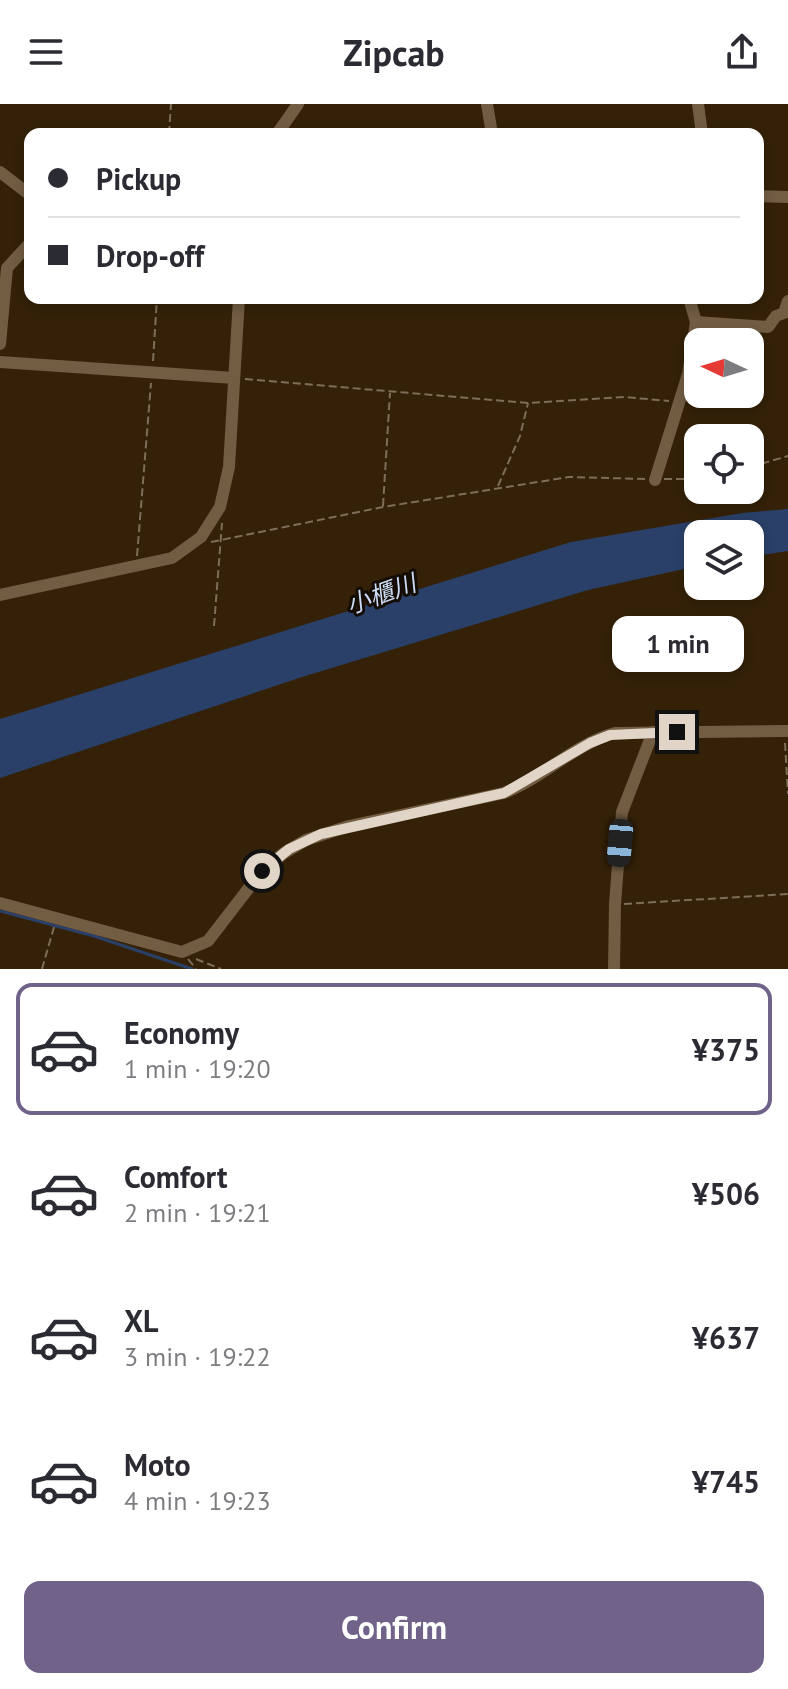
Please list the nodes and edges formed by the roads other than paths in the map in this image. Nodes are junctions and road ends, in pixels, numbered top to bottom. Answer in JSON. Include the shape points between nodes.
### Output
{"nodes":[{"id":1,"x":298,"y":104,"type":"edge"},
{"id":2,"x":487,"y":104,"type":"edge"},
{"id":3,"x":698,"y":104,"type":"edge"},
{"id":4,"x":281,"y":128,"type":"edge"},
{"id":5,"x":491,"y":128,"type":"edge"},
{"id":6,"x":701,"y":128,"type":"edge"},
{"id":7,"x":0,"y":172,"type":"edge"},
{"id":8,"x":24,"y":190,"type":"edge"},
{"id":9,"x":764,"y":196,"type":"edge"},
{"id":10,"x":788,"y":197,"type":"edge"},
{"id":11,"x":24,"y":250,"type":"edge"},
{"id":12,"x":239,"y":304,"type":"edge"},
{"id":13,"x":691,"y":304,"type":"edge"},
{"id":14,"x":787,"y":309,"type":"edge"},
{"id":15,"x":696,"y":322,"type":"junction"},
{"id":16,"x":0,"y":344,"type":"edge"},
{"id":17,"x":0,"y":362,"type":"edge"},
{"id":18,"x":234,"y":378,"type":"junction"},
{"id":19,"x":655,"y":480,"type":"road end"},
{"id":20,"x":0,"y":595,"type":"edge"},
{"id":21,"x":786,"y":731,"type":"edge"},
{"id":22,"x":653,"y":732,"type":"junction"},
{"id":23,"x":0,"y":903,"type":"edge"},
{"id":24,"x":614,"y":969,"type":"edge"}],
"edges":[{"from":1,"to":4,"type":"street"},
{"from":2,"to":5,"type":"street"},
{"from":3,"to":6,"type":"street"},
{"from":7,"to":8,"type":"street"},
{"from":9,"to":10,"type":"street"},
{"from":11,"to":16,"type":"street","via":[[7,268]]},
{"from":12,"to":18,"type":"street"},
{"from":13,"to":15,"type":"street"},
{"from":14,"to":15,"type":"street","via":[[768,327]]},
{"from":15,"to":19,"type":"street","via":[[688,374]]},
{"from":17,"to":18,"type":"street"},
{"from":18,"to":20,"type":"street","via":[[223,498],[206,531],[190,546],[172,558]]},
{"from":21,"to":22,"type":"street"},
{"from":22,"to":23,"type":"street","via":[[604,737],[497,796],[306,840],[259,875],[208,941],[182,952]]},
{"from":22,"to":24,"type":"street","via":[[622,812]]}]}
